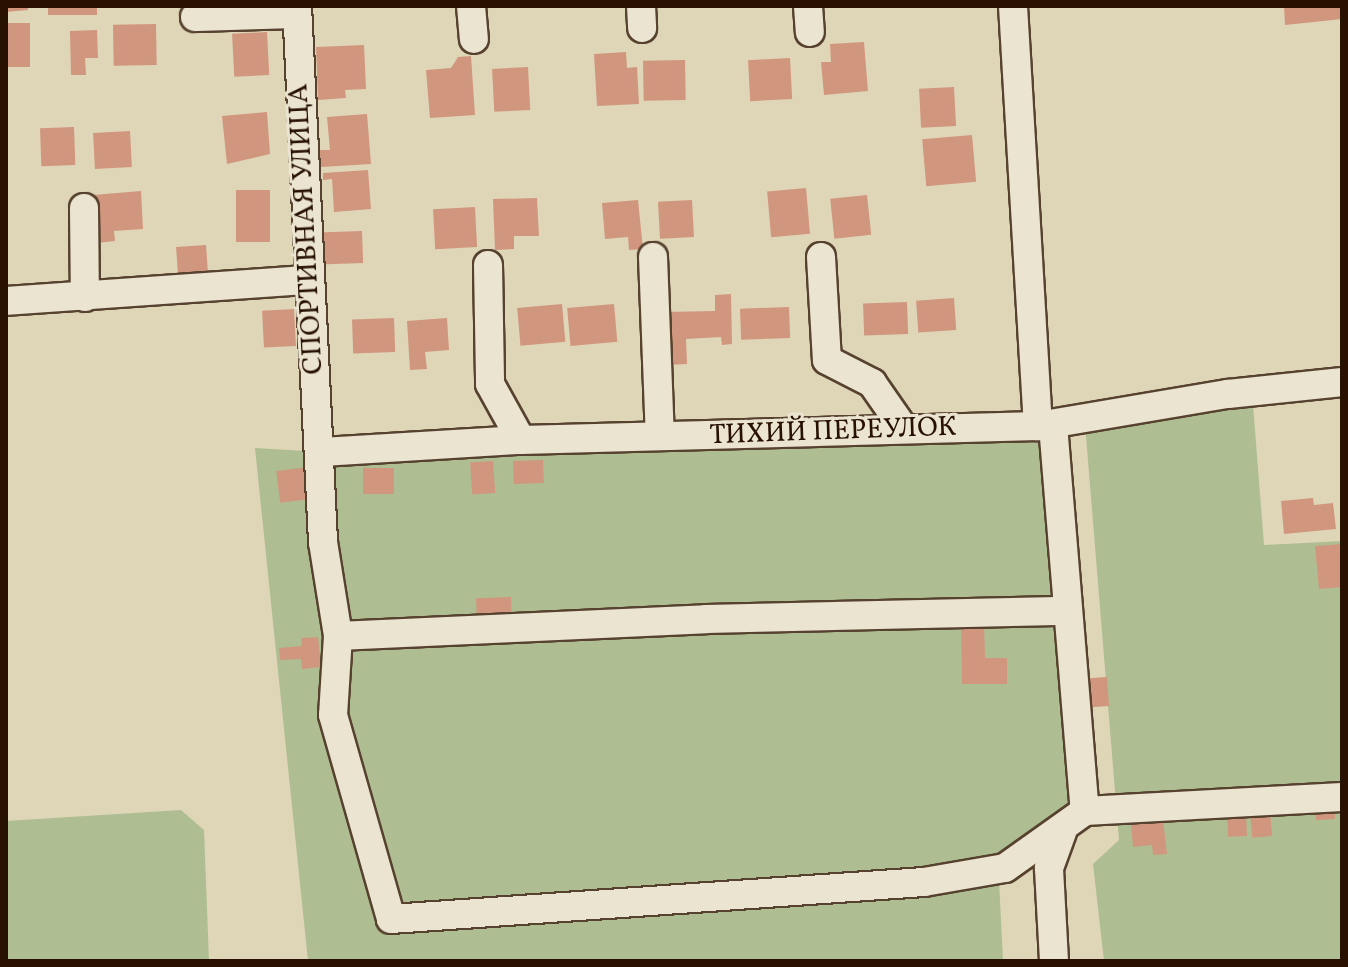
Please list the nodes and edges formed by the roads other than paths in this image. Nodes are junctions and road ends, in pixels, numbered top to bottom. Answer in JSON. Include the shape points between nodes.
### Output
{"nodes":[{"id":1,"x":471,"y":6,"type":"edge"},
{"id":2,"x":1013,"y":6,"type":"edge"},
{"id":3,"x":297,"y":10,"type":"edge"},
{"id":4,"x":195,"y":17,"type":"dead end"},
{"id":5,"x":474,"y":39,"type":"dead end"},
{"id":6,"x":84,"y":208,"type":"dead end"},
{"id":7,"x":653,"y":257,"type":"dead end"},
{"id":8,"x":821,"y":257,"type":"dead end"},
{"id":9,"x":488,"y":265,"type":"dead end"},
{"id":10,"x":309,"y":280,"type":"junction"},
{"id":11,"x":85,"y":297,"type":"junction"},
{"id":12,"x":6,"y":301,"type":"edge"},
{"id":13,"x":1342,"y":382,"type":"edge"},
{"id":14,"x":1045,"y":425,"type":"junction"},
{"id":15,"x":904,"y":429,"type":"junction"},
{"id":16,"x":660,"y":436,"type":"junction"},
{"id":17,"x":521,"y":440,"type":"junction"},
{"id":18,"x":322,"y":452,"type":"junction"},
{"id":19,"x":1068,"y":611,"type":"junction"},
{"id":20,"x":338,"y":636,"type":"junction"},
{"id":21,"x":1342,"y":797,"type":"edge"},
{"id":22,"x":1085,"y":811,"type":"junction"},
{"id":23,"x":1062,"y":832,"type":"junction"},
{"id":24,"x":1054,"y":961,"type":"edge"}],
"edges":[{"from":1,"to":5,"type":"street"},
{"from":2,"to":14,"type":"street"},
{"from":3,"to":4,"type":"street"},
{"from":3,"to":10,"type":"street","name":"СПОРТИВНАЯ УЛИЦА"},
{"from":6,"to":11,"type":"street"},
{"from":7,"to":16,"type":"street"},
{"from":8,"to":15,"type":"street","via":[[827,360],[872,383]]},
{"from":9,"to":17,"type":"street","via":[[490,384]]},
{"from":10,"to":11,"type":"street"},
{"from":10,"to":18,"type":"street","name":"СПОРТИВНАЯ УЛИЦА"},
{"from":11,"to":12,"type":"street"},
{"from":13,"to":14,"type":"street","name":"ТИХИЙ ПЕРЕУЛОК","via":[[1228,394]]},
{"from":14,"to":15,"type":"street","name":"ТИХИЙ ПЕРЕУЛОК"},
{"from":14,"to":19,"type":"street"},
{"from":15,"to":16,"type":"street","name":"ТИХИЙ ПЕРЕУЛОК"},
{"from":16,"to":17,"type":"street","name":"ТИХИЙ ПЕРЕУЛОК"},
{"from":17,"to":18,"type":"street","name":"ТИХИЙ ПЕРЕУЛОК"},
{"from":18,"to":20,"type":"street","name":"СПОРТИВНАЯ УЛИЦА","via":[[323,542]]},
{"from":19,"to":20,"type":"street","via":[[706,619]]},
{"from":19,"to":22,"type":"street"},
{"from":20,"to":23,"type":"street","name":"СПОРТИВНАЯ УЛИЦА","via":[[333,715],[391,919],[924,882],[1005,868]]},
{"from":21,"to":22,"type":"street"},
{"from":22,"to":23,"type":"street"},
{"from":23,"to":24,"type":"street","via":[[1049,868]]}]}
